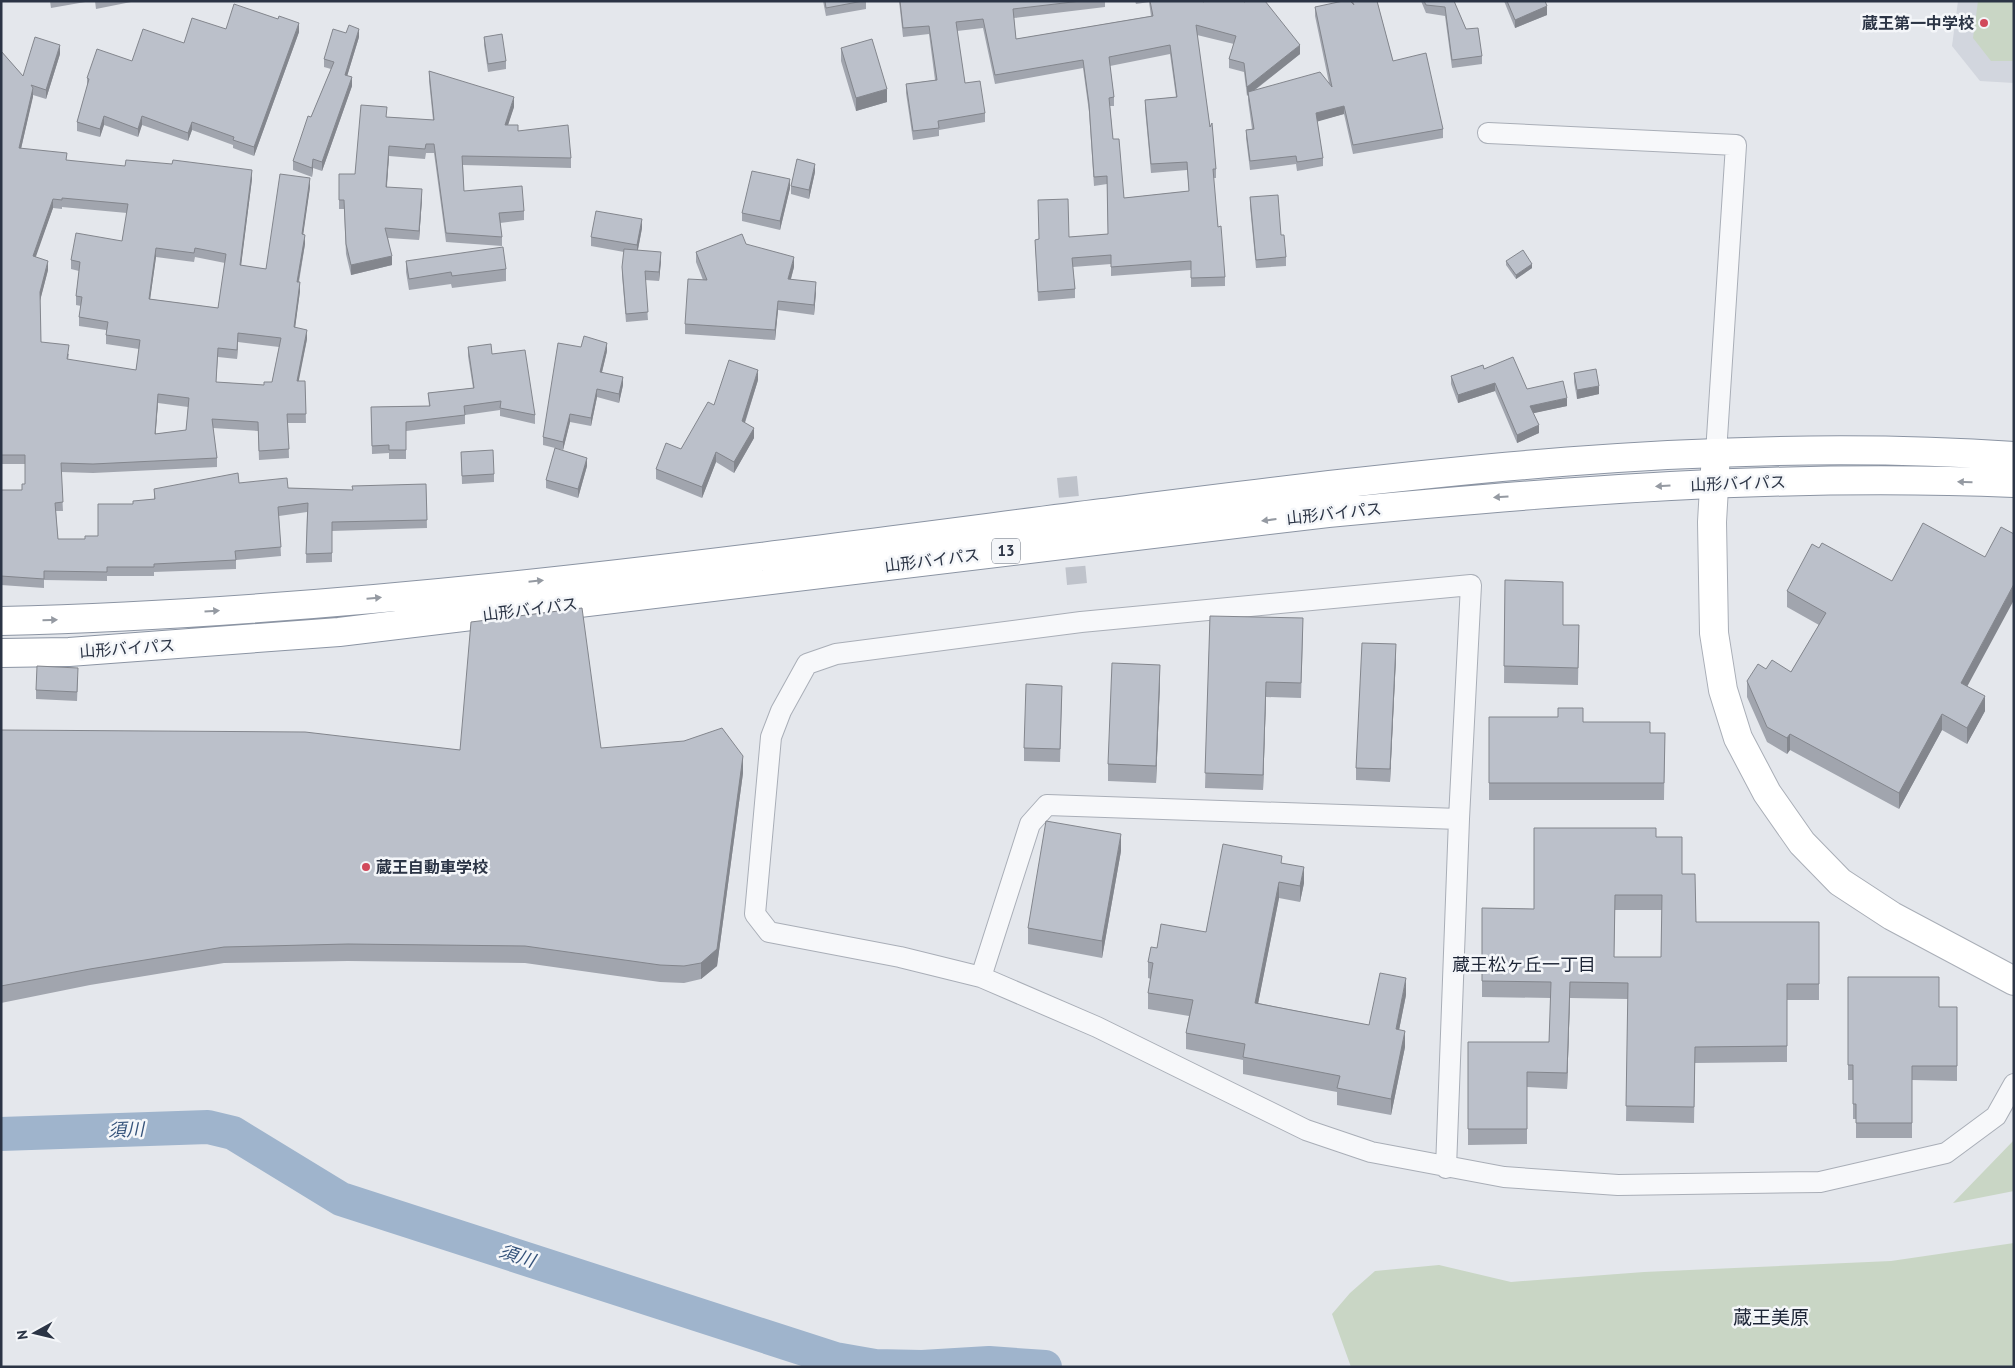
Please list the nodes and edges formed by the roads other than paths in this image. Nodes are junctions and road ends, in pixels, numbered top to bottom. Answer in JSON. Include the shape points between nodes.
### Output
{"nodes":[{"id":1,"x":1488,"y":133,"type":"dead end"},
{"id":2,"x":1716,"y":453,"type":"junction"},
{"id":3,"x":2014,"y":456,"type":"edge"},
{"id":4,"x":1713,"y":482,"type":"junction"},
{"id":5,"x":2014,"y":483,"type":"edge"},
{"id":6,"x":1,"y":621,"type":"edge"},
{"id":7,"x":1,"y":653,"type":"edge"},
{"id":8,"x":1459,"y":819,"type":"junction"},
{"id":9,"x":981,"y":977,"type":"junction"},
{"id":10,"x":2014,"y":981,"type":"edge"},
{"id":11,"x":2014,"y":1084,"type":"edge"},
{"id":12,"x":1446,"y":1168,"type":"junction"}],
"edges":[{"from":1,"to":2,"type":"street","via":[[1736,145]]},
{"from":2,"to":3,"type":"main road","name":"山形バイパス","number":"13","via":[[1934,451]]},
{"from":2,"to":4,"type":"main road"},
{"from":6,"to":2,"type":"main road","name":"山形バイパス","number":"13","one_way":true,"via":[[186,613],[469,589],[1367,480],[1460,470]]},
{"from":5,"to":4,"type":"main road","name":"山形バイパス","number":"13","one_way":true,"via":[[1876,479]]},
{"from":4,"to":7,"type":"main road","name":"山形バイパス","number":"13","one_way":true,"via":[[1479,498],[1328,513],[338,632],[69,652]]},
{"from":4,"to":10,"type":"main road","via":[[1714,633],[1723,690],[1738,738],[1767,793],[1802,843],[1840,882],[1892,916]]},
{"from":8,"to":9,"type":"street","via":[[1047,805],[1030,824]]},
{"from":8,"to":9,"type":"street","via":[[1471,585],[1082,622],[836,654],[806,664],[771,737],[755,914],[769,932],[900,957]]},
{"from":8,"to":12,"type":"street"},
{"from":9,"to":12,"type":"street","via":[[1097,1027],[1306,1130],[1371,1152]]},
{"from":11,"to":12,"type":"street","via":[[1996,1116],[1946,1153],[1820,1182],[1618,1185],[1504,1177]]}]}
